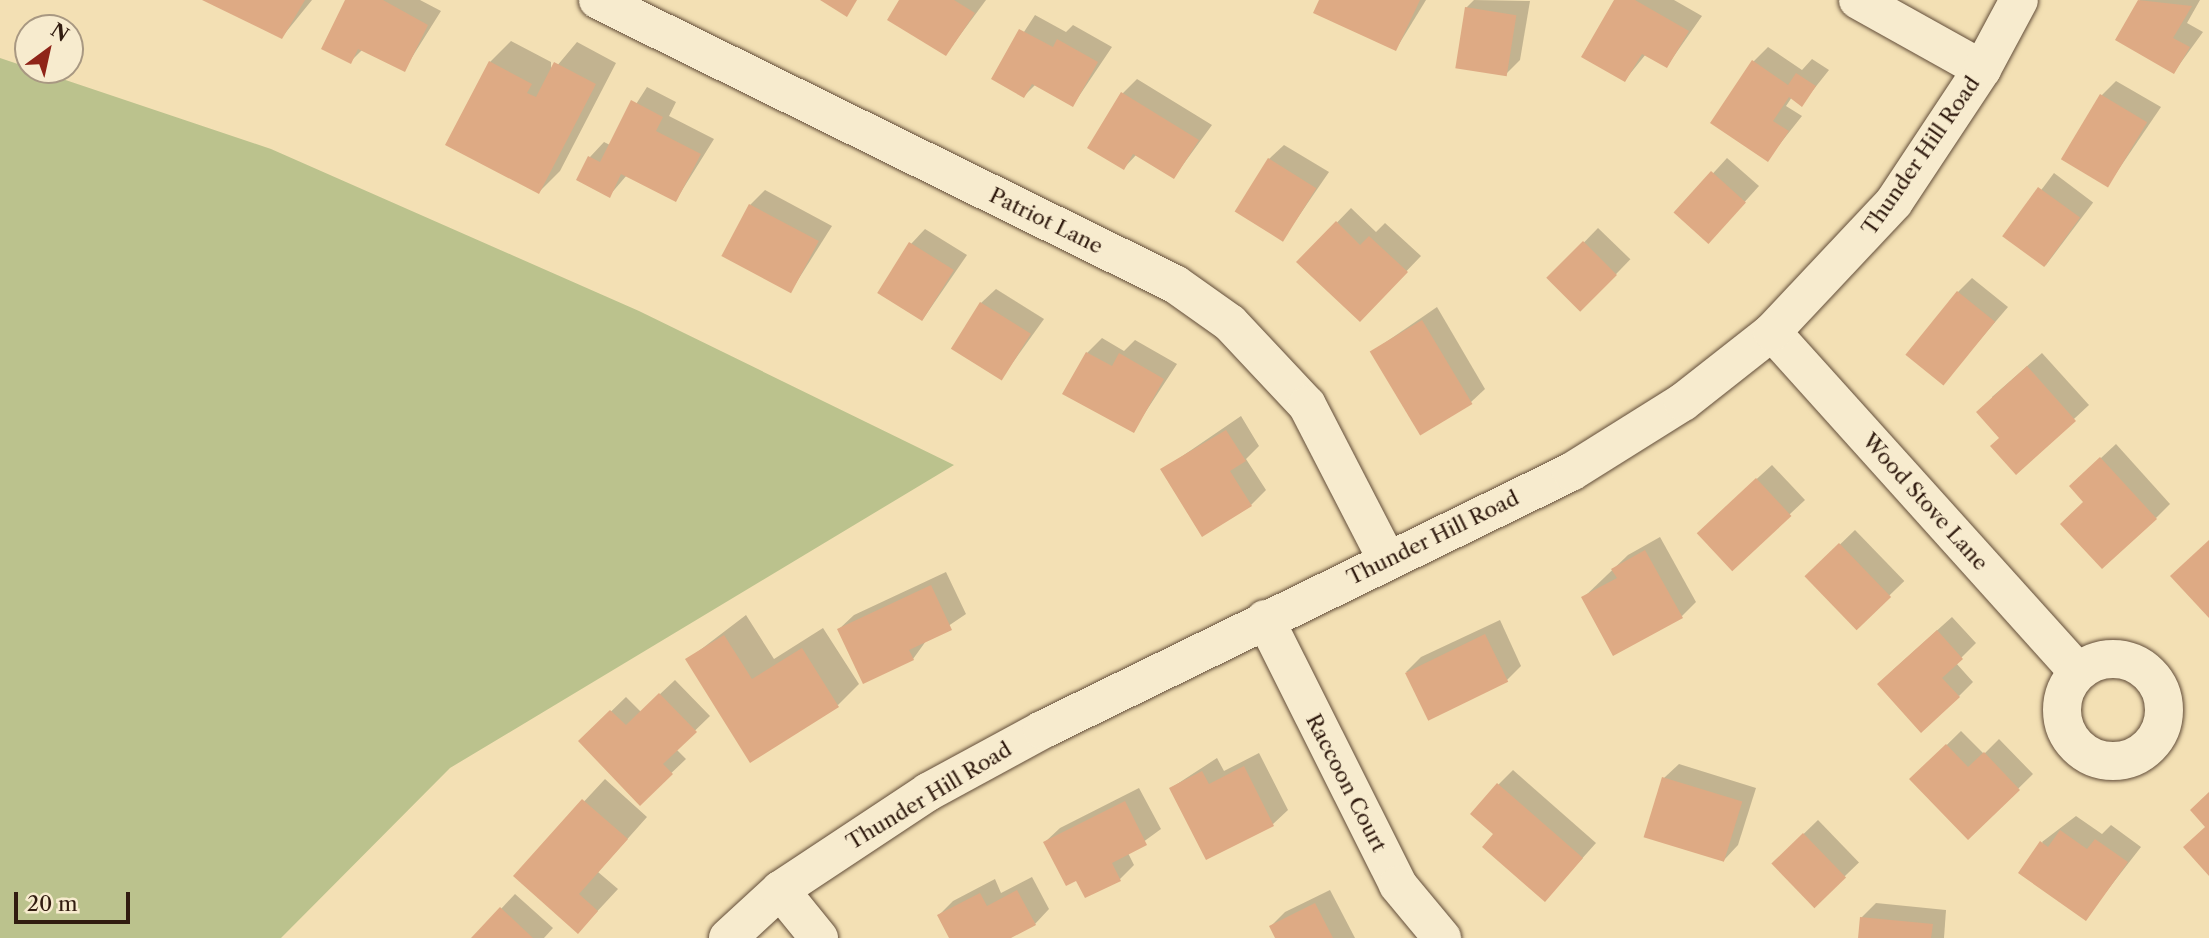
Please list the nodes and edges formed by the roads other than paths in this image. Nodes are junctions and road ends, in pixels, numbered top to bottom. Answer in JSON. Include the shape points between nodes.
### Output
{"nodes":[{"id":1,"x":598,"y":0,"type":"edge"},
{"id":2,"x":1858,"y":0,"type":"edge"},
{"id":3,"x":2020,"y":0,"type":"edge"},
{"id":4,"x":1982,"y":69,"type":"junction"},
{"id":5,"x":1772,"y":331,"type":"junction"},
{"id":6,"x":1387,"y":560,"type":"junction"},
{"id":7,"x":1265,"y":619,"type":"junction"},
{"id":8,"x":2078,"y":672,"type":"dead end"},
{"id":9,"x":780,"y":890,"type":"junction"},
{"id":10,"x":727,"y":938,"type":"edge"},
{"id":11,"x":818,"y":938,"type":"edge"},
{"id":12,"x":1442,"y":938,"type":"edge"}],
"edges":[{"from":1,"to":6,"type":"street","name":"Patriot Lane","via":[[1175,284],[1230,323],[1307,405]]},
{"from":2,"to":4,"type":"street"},
{"from":3,"to":4,"type":"street","name":"Thunder Hill Road"},
{"from":4,"to":5,"type":"street","name":"Thunder Hill Road","via":[[1894,202]]},
{"from":5,"to":6,"type":"street","name":"Thunder Hill Road","via":[[1684,402],[1571,472]]},
{"from":5,"to":8,"type":"street","name":"Wood Stove Lane"},
{"from":6,"to":7,"type":"street","name":"Thunder Hill Road"},
{"from":7,"to":9,"type":"street","name":"Thunder Hill Road","via":[[928,792]]},
{"from":7,"to":12,"type":"street","name":"Raccoon Court","via":[[1398,885]]},
{"from":9,"to":10,"type":"street","name":"Thunder Hill Road"},
{"from":9,"to":11,"type":"street"}]}
